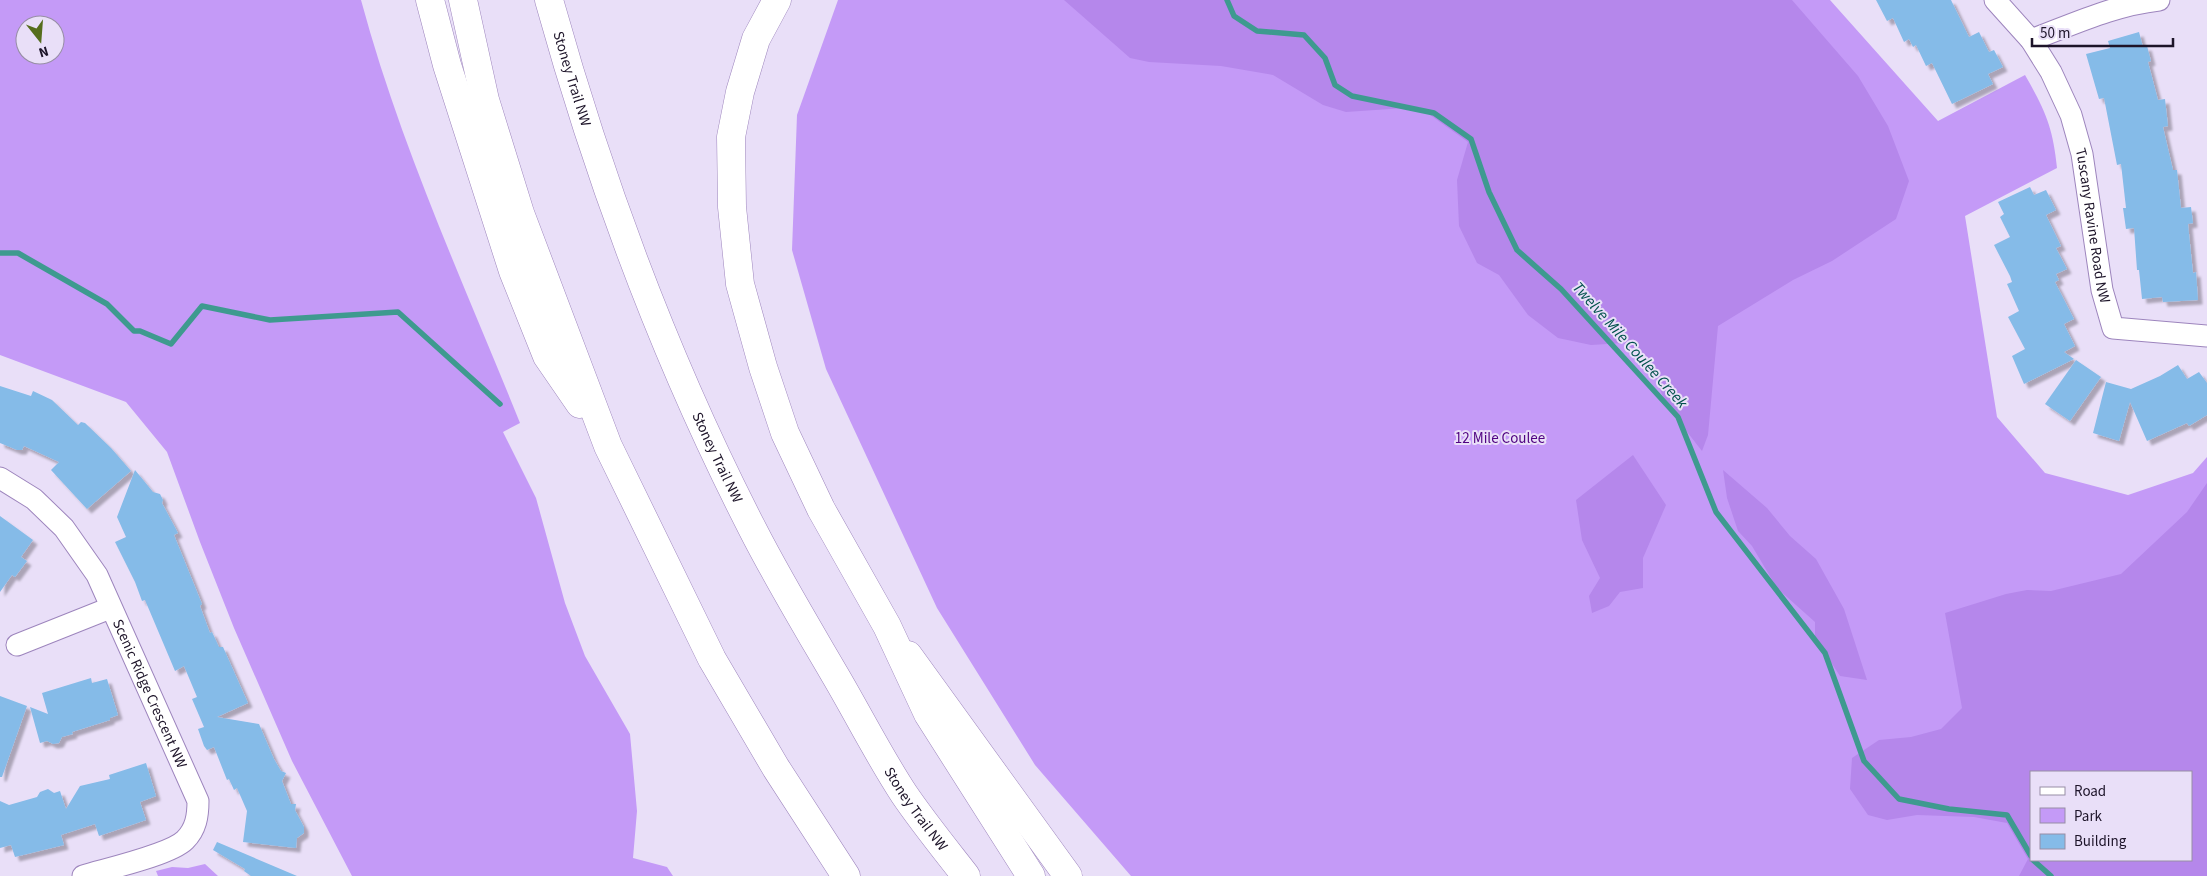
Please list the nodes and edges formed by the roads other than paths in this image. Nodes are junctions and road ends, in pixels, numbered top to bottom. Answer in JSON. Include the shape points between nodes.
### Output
{"nodes":[{"id":1,"x":430,"y":0,"type":"edge"},
{"id":2,"x":462,"y":0,"type":"edge"},
{"id":3,"x":549,"y":0,"type":"edge"},
{"id":4,"x":778,"y":0,"type":"edge"},
{"id":5,"x":1995,"y":0,"type":"edge"},
{"id":6,"x":2159,"y":0,"type":"edge"},
{"id":7,"x":2031,"y":40,"type":"junction"},
{"id":8,"x":2207,"y":336,"type":"edge"},
{"id":9,"x":608,"y":446,"type":"junction"},
{"id":10,"x":0,"y":478,"type":"edge"},
{"id":11,"x":110,"y":608,"type":"junction"},
{"id":12,"x":887,"y":626,"type":"junction"},
{"id":13,"x":17,"y":645,"type":"dead end"},
{"id":14,"x":83,"y":876,"type":"edge"},
{"id":15,"x":846,"y":876,"type":"edge"},
{"id":16,"x":966,"y":876,"type":"edge"},
{"id":17,"x":1032,"y":876,"type":"edge"},
{"id":18,"x":1068,"y":876,"type":"edge"}],
"edges":[{"from":1,"to":9,"type":"main road","via":[[482,178],[547,356]]},
{"from":2,"to":9,"type":"main road","via":[[485,100],[520,213]]},
{"from":3,"to":16,"type":"main road","name":"Stoney Trail NW","via":[[607,191],[643,287],[685,388],[748,522],[904,793]]},
{"from":4,"to":12,"type":"main road","via":[[756,39],[731,137],[732,207],[740,284],[785,433],[821,509]]},
{"from":5,"to":7,"type":"street","name":"Tuscany Ravine Road NW"},
{"from":6,"to":7,"type":"street","via":[[2134,3],[2092,16]]},
{"from":7,"to":8,"type":"street","name":"Tuscany Ravine Road NW","via":[[2051,72],[2071,115],[2082,154],[2102,290],[2113,328]]},
{"from":9,"to":15,"type":"main road","via":[[712,659],[776,768]]},
{"from":10,"to":11,"type":"street","name":"Scenic Ridge Crescent NW","via":[[34,499],[64,528],[97,575]]},
{"from":11,"to":13,"type":"street"},
{"from":11,"to":14,"type":"street","name":"Scenic Ridge Crescent NW","via":[[195,793],[198,810],[191,832],[177,846]]},
{"from":12,"to":17,"type":"main road","via":[[928,714]]},
{"from":12,"to":18,"type":"main road"}]}
